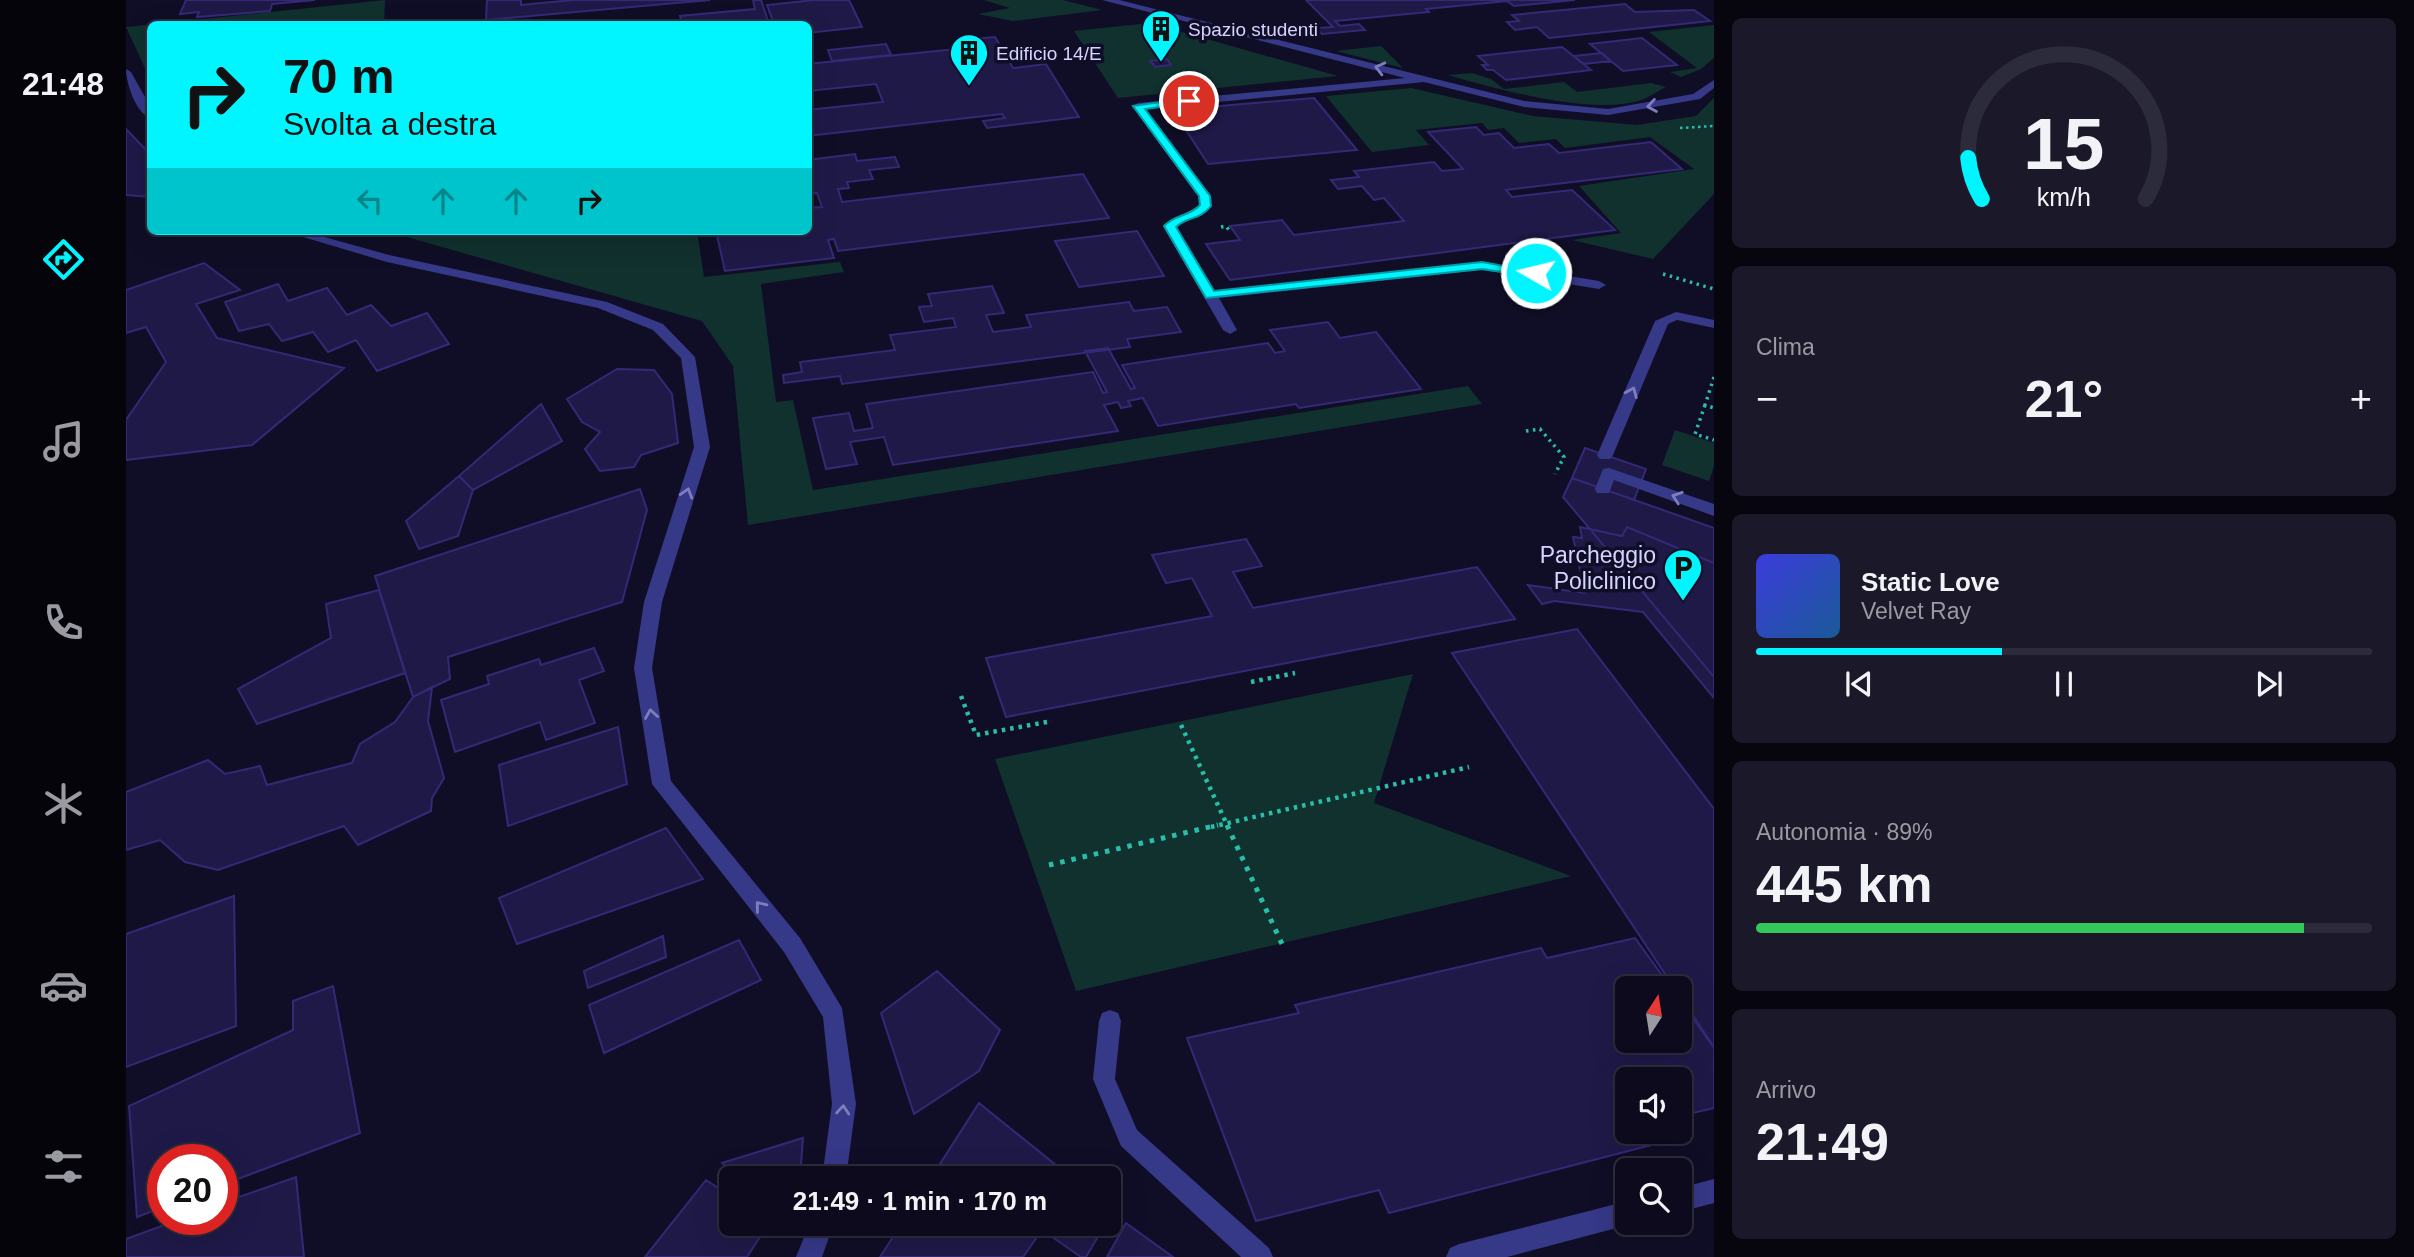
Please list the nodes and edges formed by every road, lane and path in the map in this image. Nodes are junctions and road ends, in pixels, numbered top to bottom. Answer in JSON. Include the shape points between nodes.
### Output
{"nodes":[{"id":1,"x":1107,"y":0,"type":"edge"},
{"id":2,"x":126,"y":72,"type":"edge"},
{"id":3,"x":1426,"y":79,"type":"junction"},
{"id":4,"x":1714,"y":83,"type":"edge"},
{"id":5,"x":147,"y":110,"type":"edge"},
{"id":6,"x":304,"y":235,"type":"edge"},
{"id":7,"x":1663,"y":274,"type":"dead end"},
{"id":8,"x":1599,"y":285,"type":"dead end"},
{"id":9,"x":1714,"y":289,"type":"edge"},
{"id":10,"x":1211,"y":295,"type":"junction"},
{"id":11,"x":1714,"y":324,"type":"edge"},
{"id":12,"x":1230,"y":330,"type":"dead end"},
{"id":13,"x":1714,"y":377,"type":"edge"},
{"id":14,"x":1705,"y":405,"type":"junction"},
{"id":15,"x":1714,"y":408,"type":"edge"},
{"id":16,"x":1526,"y":431,"type":"dead end"},
{"id":17,"x":1714,"y":440,"type":"edge"},
{"id":18,"x":1605,"y":455,"type":"dead end"},
{"id":19,"x":1555,"y":474,"type":"dead end"},
{"id":20,"x":1603,"y":489,"type":"dead end"},
{"id":21,"x":1714,"y":510,"type":"edge"},
{"id":22,"x":1295,"y":673,"type":"dead end"},
{"id":23,"x":1251,"y":682,"type":"dead end"},
{"id":24,"x":961,"y":696,"type":"dead end"},
{"id":25,"x":1052,"y":721,"type":"dead end"},
{"id":26,"x":1181,"y":725,"type":"dead end"},
{"id":27,"x":1469,"y":767,"type":"dead end"},
{"id":28,"x":1226,"y":823,"type":"junction"},
{"id":29,"x":1049,"y":864,"type":"dead end"},
{"id":30,"x":1282,"y":944,"type":"dead end"},
{"id":31,"x":1110,"y":1021,"type":"dead end"},
{"id":32,"x":836,"y":1166,"type":"edge"},
{"id":33,"x":1714,"y":1191,"type":"edge"},
{"id":34,"x":1692,"y":1197,"type":"edge"},
{"id":35,"x":1615,"y":1216,"type":"edge"},
{"id":36,"x":817,"y":1236,"type":"edge"},
{"id":37,"x":809,"y":1257,"type":"edge"},
{"id":38,"x":1260,"y":1257,"type":"edge"},
{"id":39,"x":1458,"y":1257,"type":"edge"}],
"edges":[{"from":3,"to":1,"type":"street","one_way":true},
{"from":2,"to":5,"type":"street"},
{"from":4,"to":3,"type":"street","one_way":true,"via":[[1696,97],[1608,112],[1524,104]]},
{"from":3,"to":10,"type":"street","via":[[1138,106],[1204,196],[1206,206],[1196,216],[1177,219],[1170,226]]},
{"from":32,"to":6,"type":"street","one_way":true,"via":[[844,1104],[834,1015],[792,945],[662,784],[643,668],[653,602],[702,447],[688,357],[658,327],[602,305]]},
{"from":7,"to":9,"type":"path"},
{"from":8,"to":10,"type":"street","via":[[1482,266]]},
{"from":10,"to":12,"type":"street"},
{"from":18,"to":11,"type":"street","one_way":true,"via":[[1662,321],[1676,316]]},
{"from":13,"to":14,"type":"path"},
{"from":14,"to":15,"type":"path"},
{"from":14,"to":17,"type":"path","via":[[1695,434]]},
{"from":16,"to":19,"type":"path","via":[[1540,429],[1564,457]]},
{"from":21,"to":20,"type":"street","one_way":true,"via":[[1609,473]]},
{"from":22,"to":23,"type":"path"},
{"from":24,"to":25,"type":"path","via":[[976,735]]},
{"from":26,"to":28,"type":"path"},
{"from":27,"to":28,"type":"path"},
{"from":28,"to":29,"type":"path"},
{"from":28,"to":30,"type":"path"},
{"from":31,"to":38,"type":"street","via":[[1104,1079],[1129,1138]]},
{"from":33,"to":34,"type":"street"},
{"from":35,"to":39,"type":"street"},
{"from":36,"to":37,"type":"street"}]}
